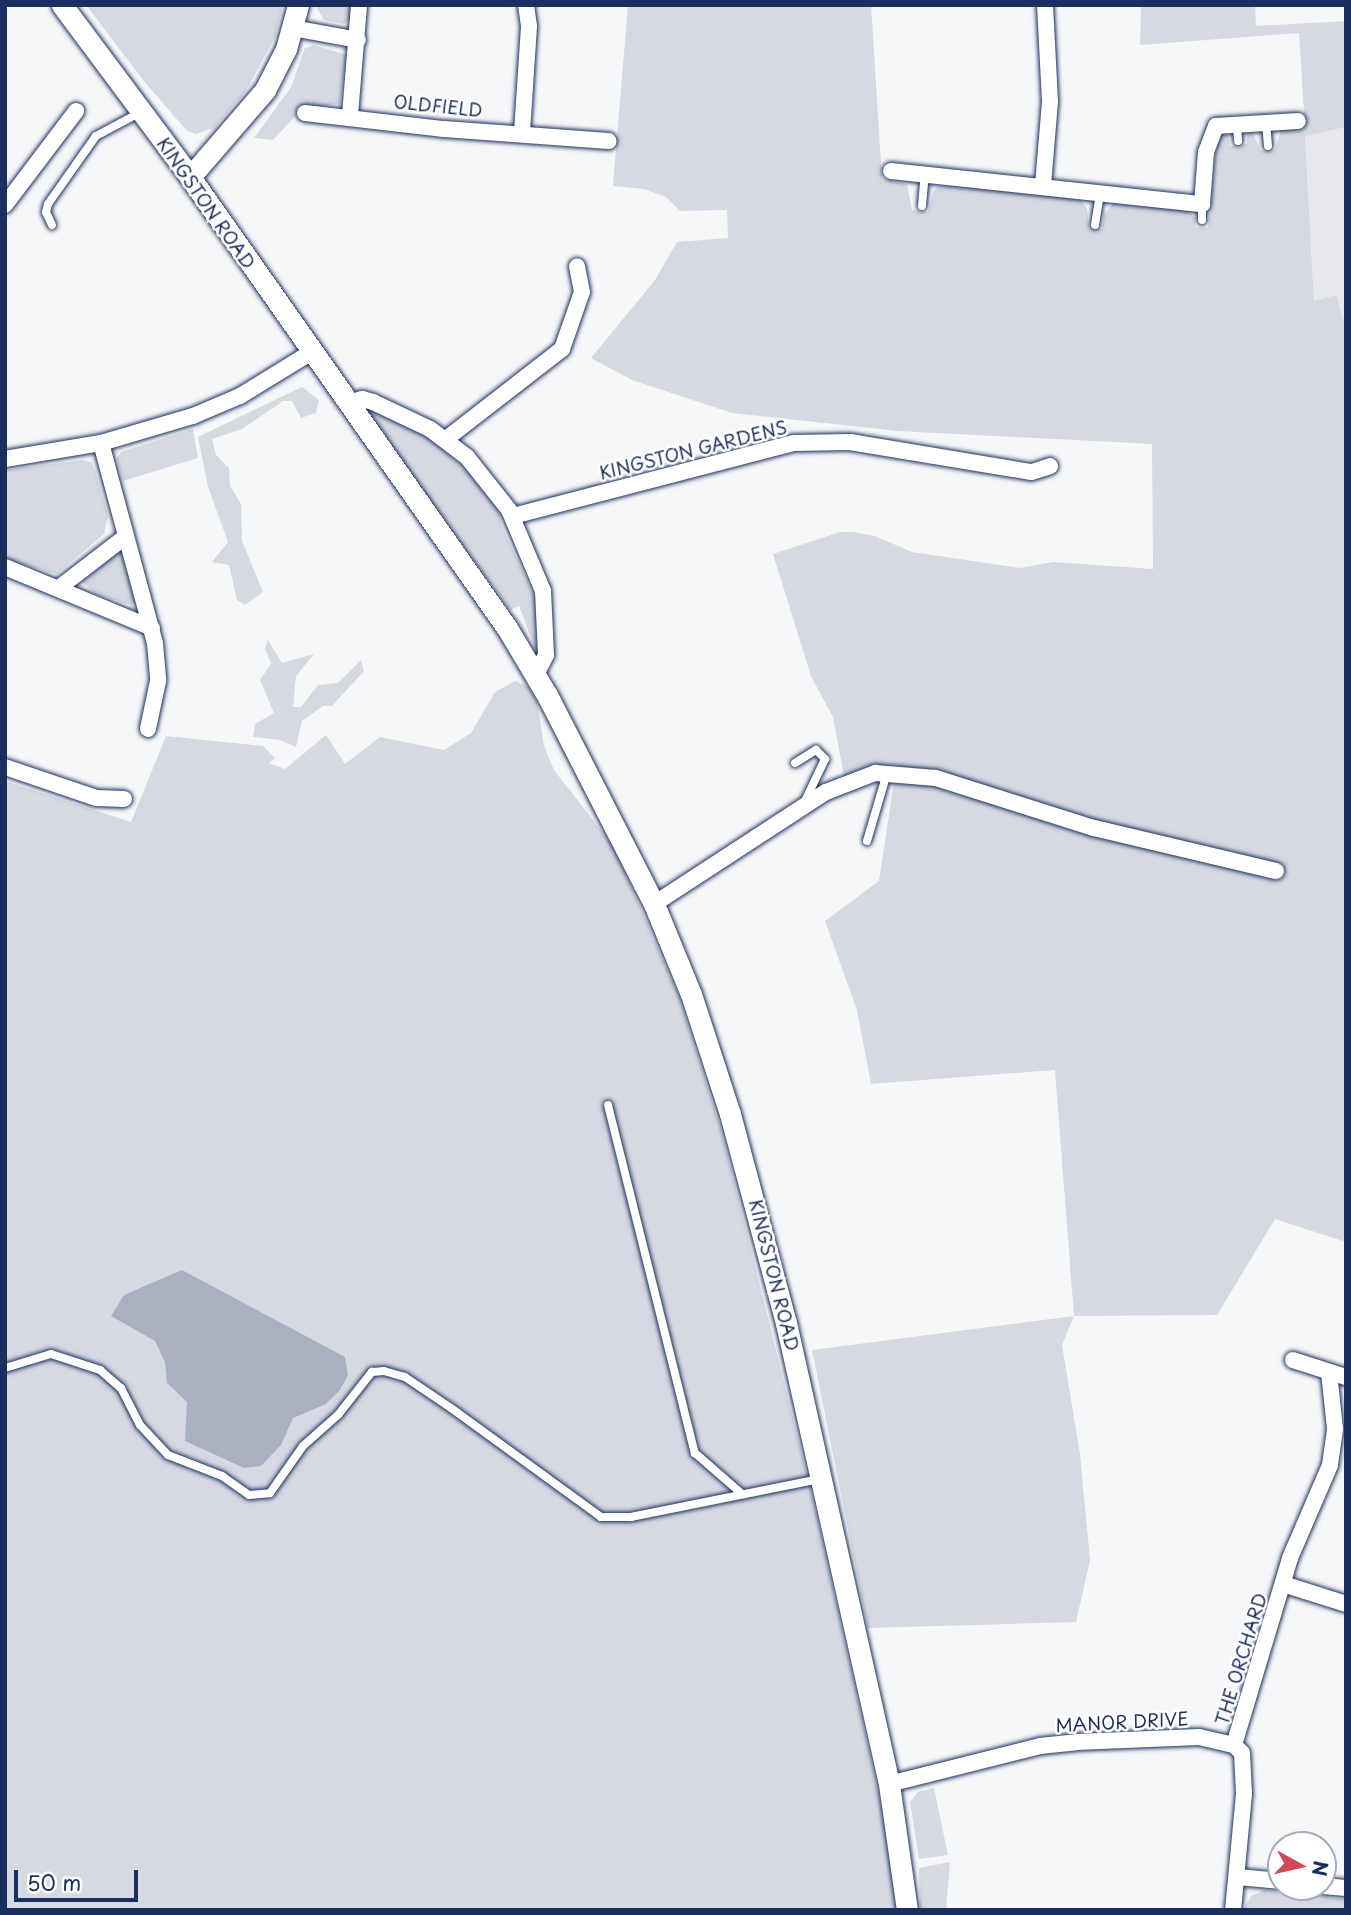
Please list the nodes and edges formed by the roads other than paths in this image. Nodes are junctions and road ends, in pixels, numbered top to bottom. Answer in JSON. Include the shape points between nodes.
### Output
{"nodes":[{"id":1,"x":62,"y":5,"type":"edge"},
{"id":2,"x":298,"y":5,"type":"edge"},
{"id":3,"x":359,"y":5,"type":"edge"},
{"id":4,"x":526,"y":5,"type":"edge"},
{"id":5,"x":1045,"y":5,"type":"edge"},
{"id":6,"x":293,"y":29,"type":"junction"},
{"id":7,"x":358,"y":40,"type":"junction"},
{"id":8,"x":76,"y":111,"type":"dead end"},
{"id":9,"x":141,"y":112,"type":"junction"},
{"id":10,"x":305,"y":113,"type":"dead end"},
{"id":11,"x":350,"y":115,"type":"junction"},
{"id":12,"x":1298,"y":121,"type":"dead end"},
{"id":13,"x":1266,"y":123,"type":"junction"},
{"id":14,"x":522,"y":132,"type":"junction"},
{"id":15,"x":609,"y":141,"type":"dead end"},
{"id":16,"x":1268,"y":146,"type":"dead end"},
{"id":17,"x":891,"y":171,"type":"dead end"},
{"id":18,"x":925,"y":174,"type":"junction"},
{"id":19,"x":190,"y":177,"type":"junction"},
{"id":20,"x":1043,"y":186,"type":"junction"},
{"id":21,"x":1100,"y":192,"type":"junction"},
{"id":22,"x":5,"y":205,"type":"edge"},
{"id":23,"x":922,"y":206,"type":"dead end"},
{"id":24,"x":52,"y":225,"type":"dead end"},
{"id":25,"x":1095,"y":225,"type":"dead end"},
{"id":26,"x":577,"y":266,"type":"dead end"},
{"id":27,"x":310,"y":353,"type":"junction"},
{"id":28,"x":347,"y":403,"type":"junction"},
{"id":29,"x":446,"y":439,"type":"junction"},
{"id":30,"x":101,"y":443,"type":"junction"},
{"id":31,"x":5,"y":459,"type":"edge"},
{"id":32,"x":1050,"y":466,"type":"dead end"},
{"id":33,"x":513,"y":516,"type":"junction"},
{"id":34,"x":125,"y":537,"type":"junction"},
{"id":35,"x":5,"y":567,"type":"edge"},
{"id":36,"x":60,"y":587,"type":"junction"},
{"id":37,"x":152,"y":628,"type":"junction"},
{"id":38,"x":536,"y":675,"type":"junction"},
{"id":39,"x":148,"y":729,"type":"dead end"},
{"id":40,"x":795,"y":763,"type":"dead end"},
{"id":41,"x":5,"y":767,"type":"edge"},
{"id":42,"x":887,"y":772,"type":"junction"},
{"id":43,"x":124,"y":799,"type":"dead end"},
{"id":44,"x":805,"y":806,"type":"junction"},
{"id":45,"x":867,"y":841,"type":"dead end"},
{"id":46,"x":1276,"y":871,"type":"dead end"},
{"id":47,"x":654,"y":904,"type":"junction"},
{"id":48,"x":608,"y":1105,"type":"dead end"},
{"id":49,"x":1293,"y":1360,"type":"dead end"},
{"id":50,"x":5,"y":1368,"type":"edge"},
{"id":51,"x":1329,"y":1372,"type":"junction"},
{"id":52,"x":1346,"y":1377,"type":"edge"},
{"id":53,"x":822,"y":1478,"type":"junction"},
{"id":54,"x":741,"y":1493,"type":"junction"},
{"id":55,"x":1283,"y":1584,"type":"junction"},
{"id":56,"x":1346,"y":1604,"type":"edge"},
{"id":57,"x":1234,"y":1745,"type":"junction"},
{"id":58,"x":889,"y":1784,"type":"junction"},
{"id":59,"x":1238,"y":1877,"type":"junction"},
{"id":60,"x":1267,"y":1880,"type":"edge"},
{"id":61,"x":908,"y":1910,"type":"edge"},
{"id":62,"x":1233,"y":1910,"type":"edge"}],
"edges":[{"from":1,"to":9,"type":"main road","name":"KINGSTON ROAD"},
{"from":2,"to":6,"type":"main road"},
{"from":3,"to":7,"type":"street"},
{"from":4,"to":14,"type":"street","via":[[529,26]]},
{"from":5,"to":20,"type":"street","via":[[1050,101]]},
{"from":6,"to":7,"type":"street"},
{"from":6,"to":19,"type":"main road","via":[[265,90]]},
{"from":7,"to":11,"type":"street"},
{"from":8,"to":22,"type":"street"},
{"from":9,"to":19,"type":"main road","name":"KINGSTON ROAD"},
{"from":9,"to":24,"type":"lane","via":[[96,136],[48,204]]},
{"from":10,"to":11,"type":"street","name":"OLDFIELD"},
{"from":11,"to":14,"type":"street","name":"OLDFIELD","via":[[444,129]]},
{"from":12,"to":13,"type":"street"},
{"from":13,"to":16,"type":"lane"},
{"from":13,"to":21,"type":"street","via":[[1237,133],[1216,126],[1210,132],[1202,212]]},
{"from":14,"to":15,"type":"street","name":"OLDFIELD"},
{"from":17,"to":18,"type":"street"},
{"from":18,"to":20,"type":"street"},
{"from":18,"to":23,"type":"lane"},
{"from":19,"to":27,"type":"main road","name":"KINGSTON ROAD"},
{"from":20,"to":21,"type":"street"},
{"from":21,"to":25,"type":"lane"},
{"from":26,"to":29,"type":"street","via":[[582,292],[562,349]]},
{"from":27,"to":28,"type":"main road","name":"KINGSTON ROAD"},
{"from":27,"to":30,"type":"street","via":[[216,407]]},
{"from":28,"to":29,"type":"street","via":[[373,402]]},
{"from":28,"to":38,"type":"main road","name":"KINGSTON ROAD","via":[[475,580]]},
{"from":29,"to":33,"type":"street","via":[[482,474]]},
{"from":30,"to":31,"type":"street"},
{"from":30,"to":34,"type":"street"},
{"from":32,"to":33,"type":"street","name":"KINGSTON GARDENS","via":[[1032,472],[850,442],[794,443]]},
{"from":33,"to":38,"type":"street","via":[[543,591],[546,655]]},
{"from":34,"to":36,"type":"street"},
{"from":34,"to":37,"type":"street"},
{"from":35,"to":36,"type":"street"},
{"from":36,"to":37,"type":"street"},
{"from":37,"to":39,"type":"street","via":[[159,664]]},
{"from":38,"to":47,"type":"main road","name":"KINGSTON ROAD"},
{"from":40,"to":44,"type":"lane","via":[[816,750],[825,759]]},
{"from":41,"to":43,"type":"street","via":[[96,798]]},
{"from":42,"to":44,"type":"street","via":[[826,792]]},
{"from":42,"to":45,"type":"lane"},
{"from":42,"to":46,"type":"street","via":[[936,778],[1094,828]]},
{"from":44,"to":47,"type":"street"},
{"from":47,"to":53,"type":"main road","name":"KINGSTON ROAD","via":[[691,994],[730,1114]]},
{"from":48,"to":54,"type":"lane","via":[[695,1453]]},
{"from":49,"to":51,"type":"street"},
{"from":50,"to":54,"type":"lane","via":[[51,1354],[100,1370],[121,1388],[140,1425],[168,1455],[222,1476],[249,1495],[270,1493],[303,1446],[338,1415],[372,1372],[384,1371],[404,1377],[451,1408],[601,1517],[631,1517]]},
{"from":51,"to":52,"type":"street"},
{"from":51,"to":55,"type":"street","name":"THE ORCHARD","via":[[1335,1429],[1330,1465],[1298,1534]]},
{"from":53,"to":54,"type":"lane"},
{"from":53,"to":58,"type":"main road","name":"KINGSTON ROAD"},
{"from":55,"to":56,"type":"street","name":"THE ORCHARD"},
{"from":55,"to":57,"type":"street","name":"THE ORCHARD"},
{"from":57,"to":58,"type":"street","name":"MANOR DRIVE","via":[[1199,1737],[1040,1746]]},
{"from":57,"to":59,"type":"street","via":[[1242,1753],[1244,1783]]},
{"from":58,"to":61,"type":"main road","name":"KINGSTON ROAD"},
{"from":59,"to":60,"type":"street"},
{"from":59,"to":62,"type":"street"}]}
